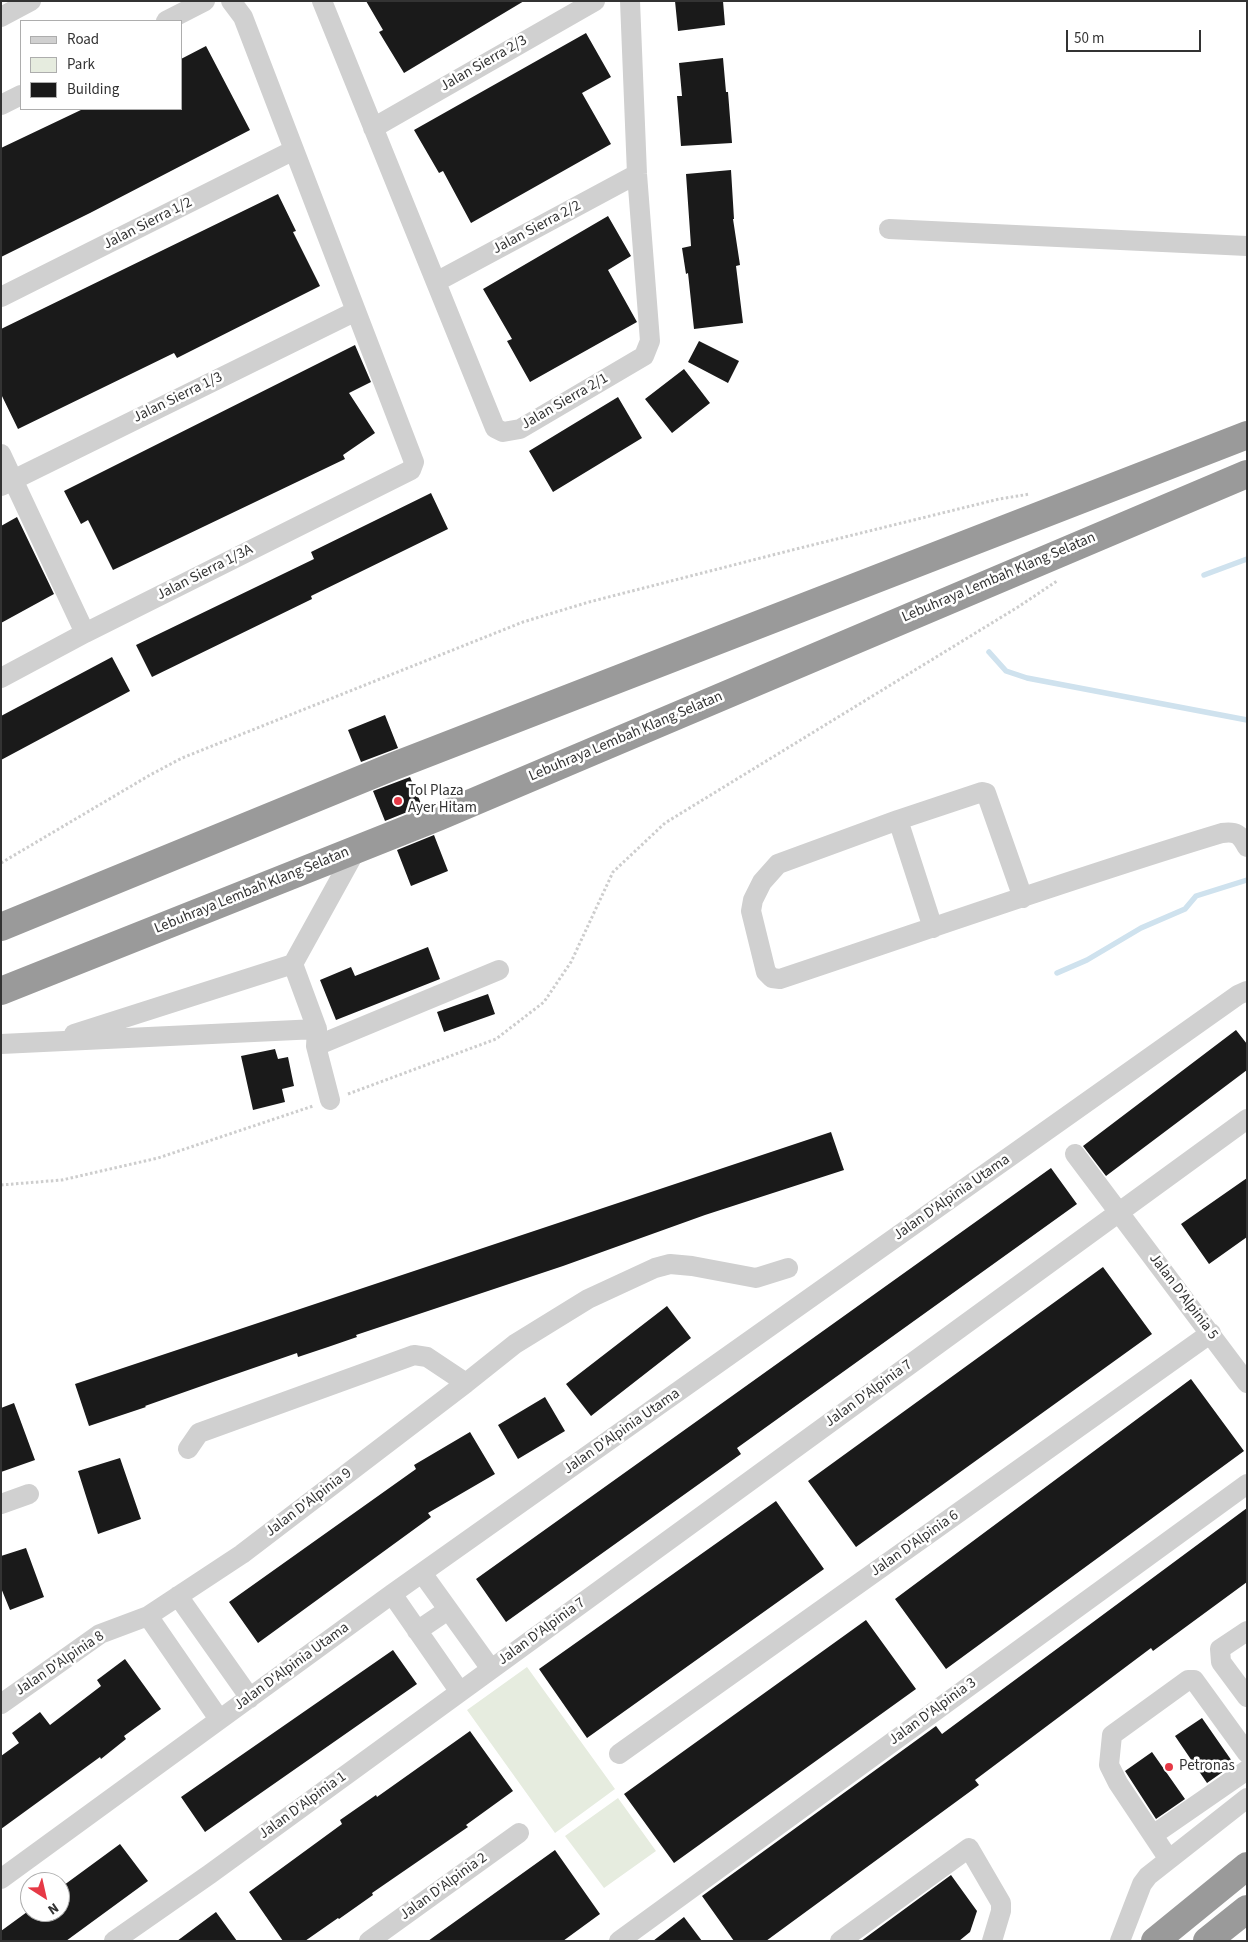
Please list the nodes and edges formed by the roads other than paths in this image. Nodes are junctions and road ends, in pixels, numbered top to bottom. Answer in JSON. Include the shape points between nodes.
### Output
{"nodes":[{"id":1,"x":30,"y":1,"type":"edge"},
{"id":2,"x":205,"y":1,"type":"edge"},
{"id":3,"x":231,"y":1,"type":"edge"},
{"id":4,"x":322,"y":1,"type":"edge"},
{"id":5,"x":595,"y":1,"type":"edge"},
{"id":6,"x":630,"y":1,"type":"edge"},
{"id":7,"x":1,"y":17,"type":"edge"},
{"id":8,"x":168,"y":20,"type":"edge"},
{"id":9,"x":20,"y":96,"type":"edge"},
{"id":10,"x":1,"y":105,"type":"edge"},
{"id":11,"x":373,"y":128,"type":"junction"},
{"id":12,"x":294,"y":150,"type":"junction"},
{"id":13,"x":637,"y":174,"type":"junction"},
{"id":14,"x":889,"y":229,"type":"dead end"},
{"id":15,"x":1247,"y":246,"type":"edge"},
{"id":16,"x":436,"y":282,"type":"junction"},
{"id":17,"x":1,"y":297,"type":"edge"},
{"id":18,"x":356,"y":311,"type":"junction"},
{"id":19,"x":1247,"y":435,"type":"edge"},
{"id":20,"x":1,"y":454,"type":"edge"},
{"id":21,"x":1247,"y":474,"type":"edge"},
{"id":22,"x":7,"y":483,"type":"edge"},
{"id":23,"x":85,"y":633,"type":"junction"},
{"id":24,"x":1,"y":678,"type":"edge"},
{"id":25,"x":898,"y":820,"type":"junction"},
{"id":26,"x":1247,"y":847,"type":"edge"},
{"id":27,"x":356,"y":850,"type":"junction"},
{"id":28,"x":1023,"y":898,"type":"junction"},
{"id":29,"x":1,"y":927,"type":"edge"},
{"id":30,"x":933,"y":928,"type":"junction"},
{"id":31,"x":293,"y":964,"type":"junction"},
{"id":32,"x":499,"y":970,"type":"dead end"},
{"id":33,"x":1,"y":991,"type":"edge"},
{"id":34,"x":1247,"y":991,"type":"edge"},
{"id":35,"x":316,"y":1038,"type":"junction"},
{"id":36,"x":49,"y":1042,"type":"junction"},
{"id":37,"x":1,"y":1044,"type":"edge"},
{"id":38,"x":330,"y":1100,"type":"road end"},
{"id":39,"x":1247,"y":1119,"type":"edge"},
{"id":40,"x":1075,"y":1154,"type":"dead end"},
{"id":41,"x":1119,"y":1212,"type":"junction"},
{"id":42,"x":788,"y":1268,"type":"dead end"},
{"id":43,"x":1211,"y":1333,"type":"junction"},
{"id":44,"x":466,"y":1383,"type":"junction"},
{"id":45,"x":1247,"y":1383,"type":"edge"},
{"id":46,"x":188,"y":1449,"type":"dead end"},
{"id":47,"x":1247,"y":1484,"type":"edge"},
{"id":48,"x":30,"y":1494,"type":"dead end"},
{"id":49,"x":1,"y":1504,"type":"edge"},
{"id":50,"x":422,"y":1573,"type":"junction"},
{"id":51,"x":392,"y":1594,"type":"junction"},
{"id":52,"x":178,"y":1596,"type":"junction"},
{"id":53,"x":448,"y":1610,"type":"junction"},
{"id":54,"x":148,"y":1616,"type":"junction"},
{"id":55,"x":417,"y":1631,"type":"junction"},
{"id":56,"x":1247,"y":1631,"type":"edge"},
{"id":57,"x":491,"y":1669,"type":"junction"},
{"id":58,"x":460,"y":1692,"type":"junction"},
{"id":59,"x":1247,"y":1697,"type":"edge"},
{"id":60,"x":250,"y":1698,"type":"junction"},
{"id":61,"x":1,"y":1704,"type":"edge"},
{"id":62,"x":219,"y":1719,"type":"junction"},
{"id":63,"x":1247,"y":1753,"type":"edge"},
{"id":64,"x":619,"y":1754,"type":"dead end"},
{"id":65,"x":1240,"y":1774,"type":"edge"},
{"id":66,"x":1247,"y":1797,"type":"edge"},
{"id":67,"x":519,"y":1833,"type":"dead end"},
{"id":68,"x":1153,"y":1835,"type":"junction"},
{"id":69,"x":1168,"y":1858,"type":"junction"},
{"id":70,"x":1247,"y":1866,"type":"edge"},
{"id":71,"x":1,"y":1879,"type":"edge"},
{"id":72,"x":1247,"y":1909,"type":"edge"},
{"id":73,"x":114,"y":1941,"type":"edge"},
{"id":74,"x":369,"y":1941,"type":"edge"},
{"id":75,"x":620,"y":1941,"type":"edge"},
{"id":76,"x":840,"y":1941,"type":"edge"},
{"id":77,"x":992,"y":1941,"type":"edge"},
{"id":78,"x":1120,"y":1941,"type":"edge"},
{"id":79,"x":1154,"y":1941,"type":"edge"},
{"id":80,"x":1207,"y":1941,"type":"edge"}],
"edges":[{"from":1,"to":7,"type":"street"},
{"from":2,"to":8,"type":"street"},
{"from":3,"to":12,"type":"street","via":[[243,17]]},
{"from":4,"to":11,"type":"street","name":"Jalan Sierra 2/1"},
{"from":5,"to":11,"type":"street","name":"Jalan Sierra 2/3"},
{"from":6,"to":13,"type":"street","name":"Jalan Sierra 2/1"},
{"from":9,"to":10,"type":"street"},
{"from":11,"to":16,"type":"street","name":"Jalan Sierra 2/1"},
{"from":12,"to":17,"type":"street","name":"Jalan Sierra 1/2"},
{"from":12,"to":18,"type":"street"},
{"from":13,"to":16,"type":"street","name":"Jalan Sierra 2/2"},
{"from":13,"to":16,"type":"street","name":"Jalan Sierra 2/1","via":[[650,341],[644,356],[520,429],[503,432],[495,428]]},
{"from":14,"to":15,"type":"street"},
{"from":18,"to":22,"type":"street","name":"Jalan Sierra 1/3"},
{"from":18,"to":23,"type":"street","name":"Jalan Sierra 1/3A","via":[[414,462],[410,470]]},
{"from":19,"to":29,"type":"highway","via":[[389,768]]},
{"from":20,"to":22,"type":"street"},
{"from":21,"to":27,"type":"highway","name":"Lebuhraya Lembah Klang Selatan"},
{"from":22,"to":23,"type":"street"},
{"from":23,"to":24,"type":"street","name":"Jalan Sierra 1/3A"},
{"from":25,"to":28,"type":"street","via":[[986,793]]},
{"from":25,"to":30,"type":"street"},
{"from":25,"to":30,"type":"street","via":[[778,864],[762,882],[751,911],[766,972],[772,978],[780,979]]},
{"from":26,"to":28,"type":"street","via":[[1241,836],[1233,832],[1222,833]]},
{"from":27,"to":31,"type":"street"},
{"from":27,"to":33,"type":"highway","name":"Lebuhraya Lembah Klang Selatan"},
{"from":28,"to":30,"type":"street"},
{"from":31,"to":35,"type":"street"},
{"from":31,"to":36,"type":"street"},
{"from":32,"to":35,"type":"street"},
{"from":34,"to":50,"type":"street","name":"Jalan D'Alpinia Utama"},
{"from":35,"to":36,"type":"street"},
{"from":35,"to":38,"type":"street"},
{"from":36,"to":37,"type":"street"},
{"from":39,"to":41,"type":"street","name":"Jalan D'Alpinia 7"},
{"from":40,"to":41,"type":"street","name":"Jalan D'Alpinia 5"},
{"from":41,"to":43,"type":"street","name":"Jalan D'Alpinia 5"},
{"from":41,"to":57,"type":"street","name":"Jalan D'Alpinia 7"},
{"from":42,"to":44,"type":"street","name":"Jalan D'Alpinia 9","via":[[756,1278],[692,1266],[670,1264],[655,1268],[588,1299],[515,1344]]},
{"from":43,"to":45,"type":"street","name":"Jalan D'Alpinia 5"},
{"from":43,"to":64,"type":"street","name":"Jalan D'Alpinia 6"},
{"from":44,"to":46,"type":"street","via":[[427,1357],[414,1355],[199,1433]]},
{"from":44,"to":52,"type":"street","name":"Jalan D'Alpinia 9","via":[[242,1554]]},
{"from":47,"to":75,"type":"street","name":"Jalan D'Alpinia 3"},
{"from":48,"to":49,"type":"street"},
{"from":50,"to":51,"type":"street","name":"Jalan D'Alpinia Utama"},
{"from":50,"to":53,"type":"street"},
{"from":51,"to":55,"type":"street"},
{"from":51,"to":60,"type":"street","name":"Jalan D'Alpinia Utama"},
{"from":52,"to":54,"type":"street","name":"Jalan D'Alpinia 9"},
{"from":52,"to":60,"type":"street"},
{"from":53,"to":55,"type":"street"},
{"from":53,"to":57,"type":"street"},
{"from":54,"to":61,"type":"street","name":"Jalan D'Alpinia 8","via":[[100,1634]]},
{"from":54,"to":62,"type":"street"},
{"from":55,"to":58,"type":"street"},
{"from":56,"to":59,"type":"street","via":[[1220,1649],[1219,1656]]},
{"from":57,"to":58,"type":"street","name":"Jalan D'Alpinia 1"},
{"from":58,"to":73,"type":"street","name":"Jalan D'Alpinia 1"},
{"from":60,"to":62,"type":"street","name":"Jalan D'Alpinia Utama"},
{"from":62,"to":71,"type":"street","name":"Jalan D'Alpinia Utama"},
{"from":63,"to":68,"type":"street","via":[[1194,1680],[1188,1680],[1116,1731],[1112,1736],[1109,1765]]},
{"from":65,"to":66,"type":"street"},
{"from":65,"to":68,"type":"street"},
{"from":66,"to":69,"type":"street"},
{"from":67,"to":74,"type":"street","name":"Jalan D'Alpinia 2"},
{"from":68,"to":69,"type":"street"},
{"from":69,"to":78,"type":"street","via":[[1142,1884]]},
{"from":70,"to":79,"type":"highway"},
{"from":72,"to":80,"type":"highway"},
{"from":76,"to":77,"type":"street","via":[[969,1848],[1001,1903]]}]}
